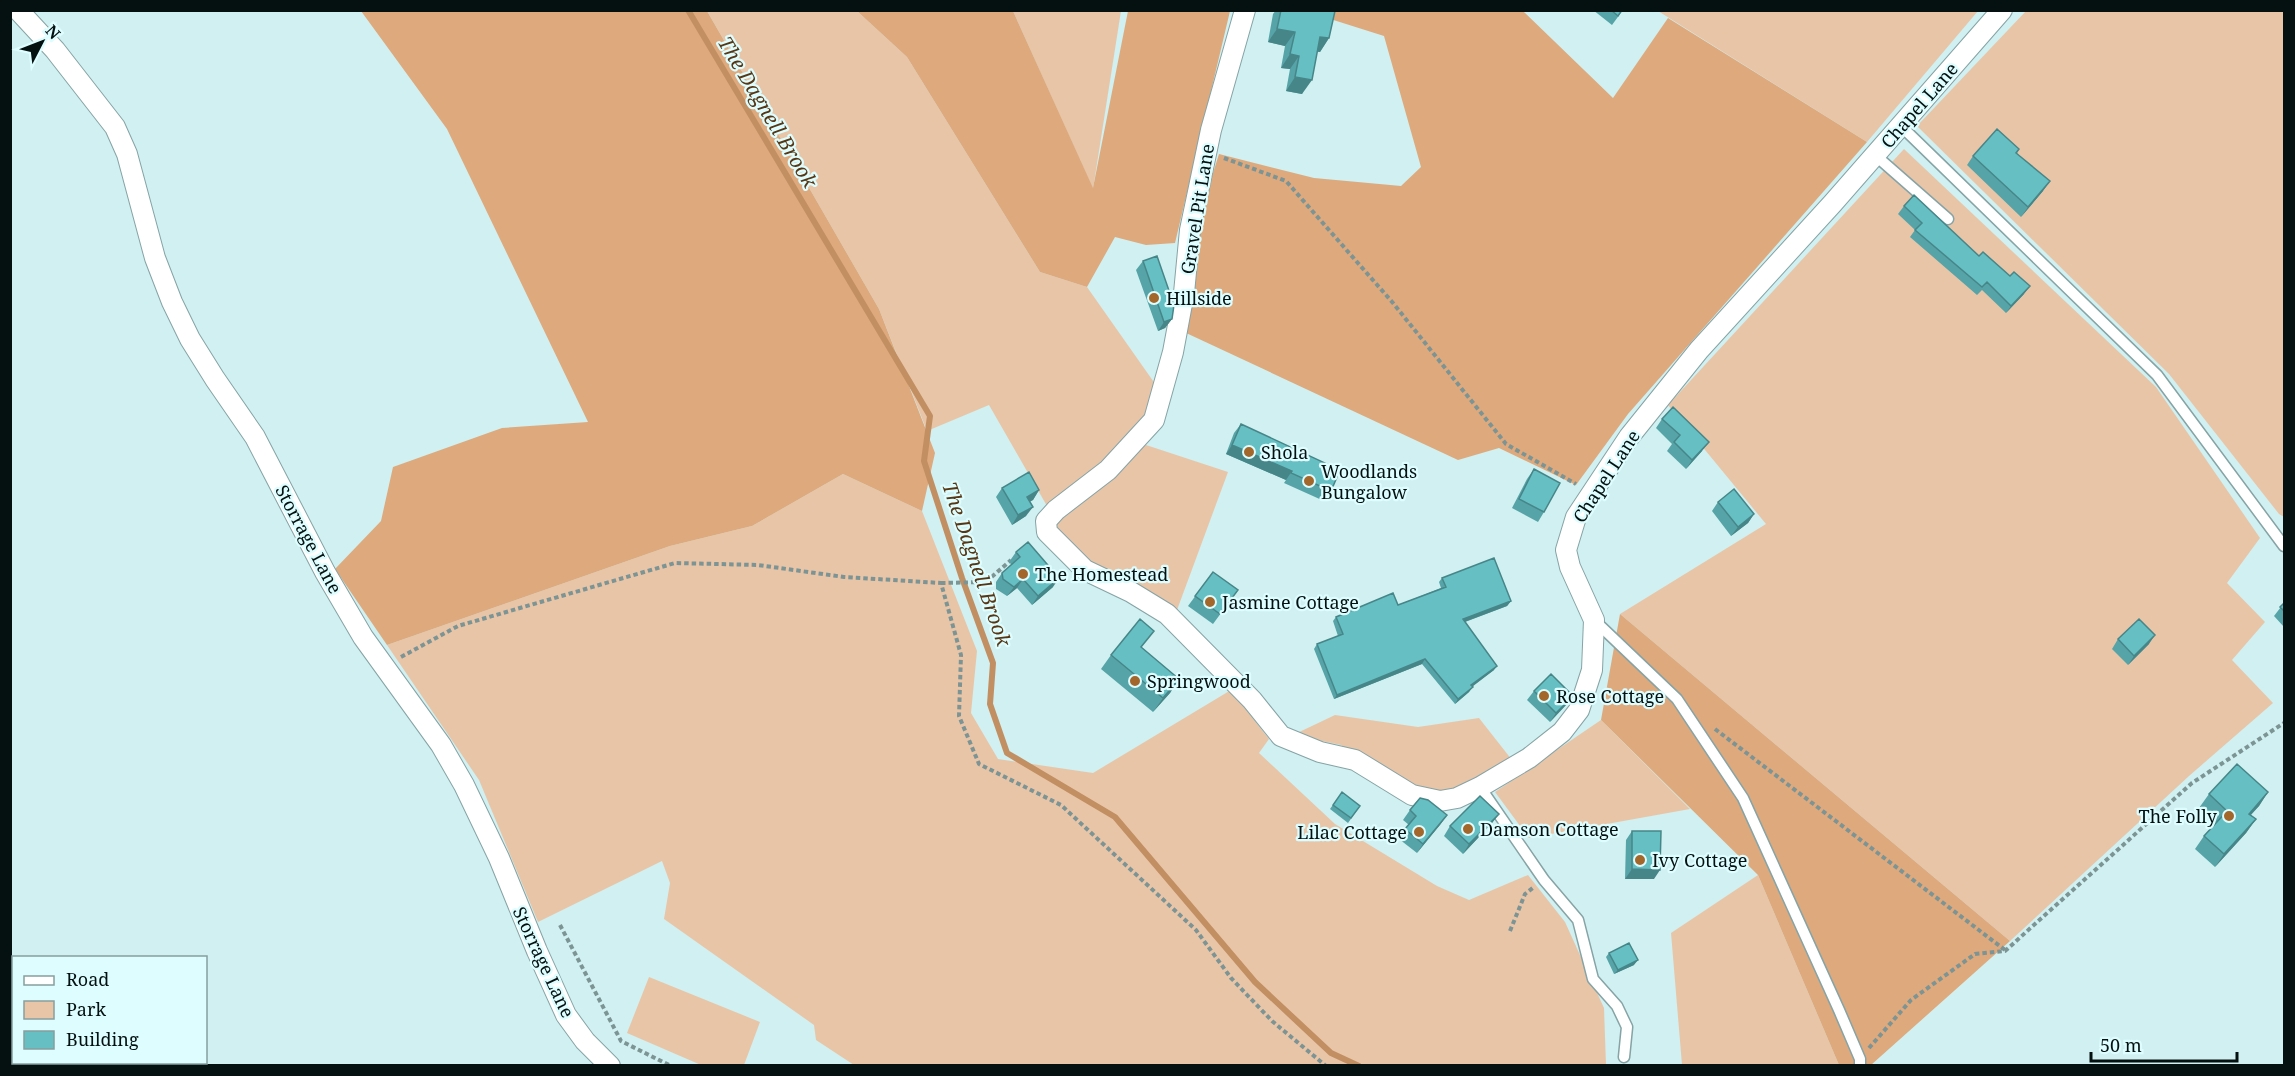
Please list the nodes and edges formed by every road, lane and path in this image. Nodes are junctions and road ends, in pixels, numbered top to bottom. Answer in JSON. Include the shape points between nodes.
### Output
{"nodes":[{"id":1,"x":18,"y":10,"type":"edge"},
{"id":2,"x":1245,"y":10,"type":"edge"},
{"id":3,"x":2002,"y":10,"type":"edge"},
{"id":4,"x":1900,"y":126,"type":"junction"},
{"id":5,"x":1206,"y":151,"type":"junction"},
{"id":6,"x":1875,"y":155,"type":"junction"},
{"id":7,"x":1948,"y":219,"type":"dead end"},
{"id":8,"x":1592,"y":493,"type":"junction"},
{"id":9,"x":1056,"y":510,"type":"joint"},
{"id":10,"x":2284,"y":546,"type":"edge"},
{"id":11,"x":1015,"y":556,"type":"edge"},
{"id":12,"x":941,"y":583,"type":"junction"},
{"id":13,"x":1594,"y":620,"type":"junction"},
{"id":14,"x":385,"y":666,"type":"junction"},
{"id":15,"x":2284,"y":723,"type":"edge"},
{"id":16,"x":1714,"y":728,"type":"dead end"},
{"id":17,"x":1480,"y":787,"type":"junction"},
{"id":18,"x":1544,"y":880,"type":"junction"},
{"id":19,"x":560,"y":925,"type":"dead end"},
{"id":20,"x":1510,"y":931,"type":"dead end"},
{"id":21,"x":2005,"y":951,"type":"junction"},
{"id":22,"x":1624,"y":1057,"type":"dead end"},
{"id":23,"x":1860,"y":1062,"type":"edge"},
{"id":24,"x":610,"y":1065,"type":"edge"},
{"id":25,"x":671,"y":1065,"type":"edge"},
{"id":26,"x":1326,"y":1065,"type":"edge"}],
"edges":[{"from":1,"to":14,"type":"street","name":"Storrage Lane","via":[[115,127],[155,258],[190,339],[255,437],[326,572],[363,637]]},
{"from":2,"to":5,"type":"street","name":"Gravel Pit Lane"},
{"from":3,"to":4,"type":"street","name":"Chapel Lane"},
{"from":4,"to":6,"type":"street","name":"Chapel Lane"},
{"from":4,"to":10,"type":"lane","via":[[2157,375]]},
{"from":5,"to":8,"type":"path","via":[[1286,181],[1393,303],[1506,444]]},
{"from":5,"to":9,"type":"street","name":"Gravel Pit Lane","via":[[1173,352],[1154,420],[1108,470]]},
{"from":6,"to":7,"type":"lane"},
{"from":6,"to":8,"type":"street","name":"Chapel Lane","via":[[1699,350],[1629,437]]},
{"from":8,"to":13,"type":"street","name":"Chapel Lane","via":[[1576,517],[1566,550]]},
{"from":9,"to":17,"type":"street","name":"Chapel Lane","via":[[1046,521],[1047,532],[1085,570],[1167,614],[1252,700],[1281,736],[1320,752],[1355,760],[1412,795],[1440,801]]},
{"from":11,"to":12,"type":"path","via":[[986,582]]},
{"from":12,"to":14,"type":"path","via":[[844,577],[758,565],[675,563],[458,626]]},
{"from":12,"to":26,"type":"path","via":[[961,655],[959,716],[978,764],[1061,805],[1196,930],[1231,978],[1272,1021]]},
{"from":13,"to":17,"type":"street","name":"Chapel Lane","via":[[1592,670],[1571,723],[1529,758]]},
{"from":13,"to":23,"type":"lane","via":[[1677,699],[1743,798]]},
{"from":14,"to":24,"type":"street","name":"Storrage Lane","via":[[441,745],[469,794],[566,1015]]},
{"from":15,"to":21,"type":"path","via":[[2192,783]]},
{"from":16,"to":21,"type":"path"},
{"from":17,"to":18,"type":"lane"},
{"from":18,"to":20,"type":"path","via":[[1525,894]]},
{"from":18,"to":22,"type":"lane","via":[[1578,920],[1593,979],[1617,1006],[1627,1027]]},
{"from":19,"to":25,"type":"path","via":[[621,1041]]},
{"from":21,"to":23,"type":"path","via":[[1975,954],[1911,1000]]}]}
